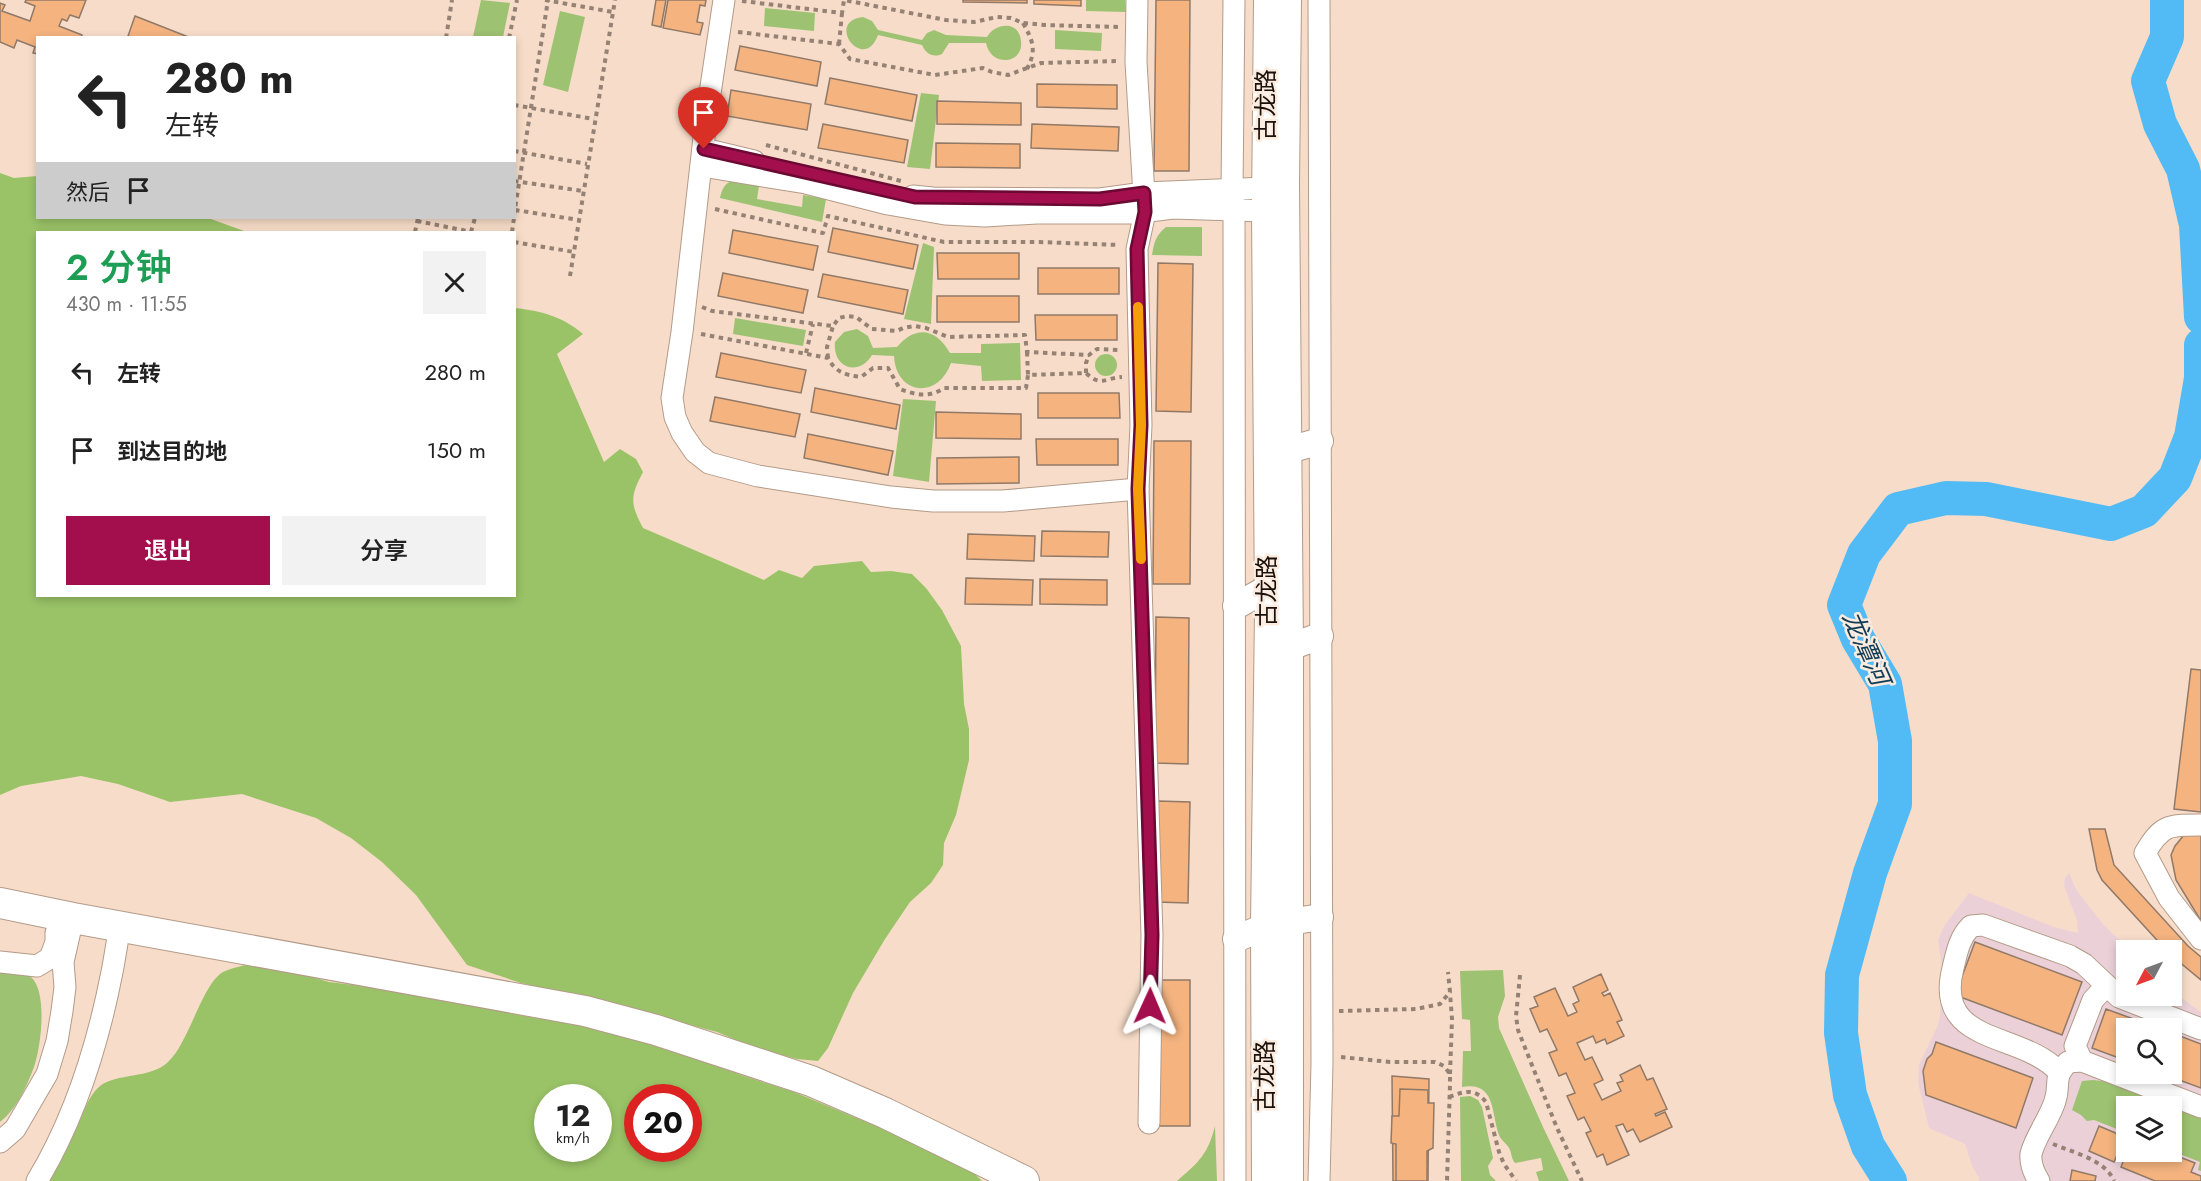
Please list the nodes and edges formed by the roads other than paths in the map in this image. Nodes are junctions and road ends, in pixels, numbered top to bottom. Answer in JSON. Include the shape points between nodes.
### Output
{"nodes":[{"id":1,"x":724,"y":0,"type":"edge"},
{"id":2,"x":1137,"y":0,"type":"edge"},
{"id":3,"x":1234,"y":0,"type":"edge"},
{"id":4,"x":1267,"y":0,"type":"edge"},
{"id":5,"x":1287,"y":0,"type":"edge"},
{"id":6,"x":1319,"y":0,"type":"edge"},
{"id":7,"x":703,"y":158,"type":"junction"},
{"id":8,"x":1233,"y":200,"type":"junction"},
{"id":9,"x":1266,"y":200,"type":"junction"},
{"id":10,"x":1144,"y":202,"type":"junction"},
{"id":11,"x":1320,"y":441,"type":"junction"},
{"id":12,"x":1289,"y":450,"type":"junction"},
{"id":13,"x":1138,"y":489,"type":"junction"},
{"id":14,"x":1268,"y":588,"type":"junction"},
{"id":15,"x":1236,"y":606,"type":"junction"},
{"id":16,"x":1320,"y":636,"type":"junction"},
{"id":17,"x":1290,"y":647,"type":"junction"},
{"id":18,"x":2201,"y":825,"type":"edge"},
{"id":19,"x":0,"y":903,"type":"edge"},
{"id":20,"x":65,"y":916,"type":"junction"},
{"id":21,"x":1320,"y":917,"type":"junction"},
{"id":22,"x":1290,"y":922,"type":"junction"},
{"id":23,"x":120,"y":926,"type":"junction"},
{"id":24,"x":1264,"y":927,"type":"junction"},
{"id":25,"x":1236,"y":939,"type":"junction"},
{"id":26,"x":2201,"y":939,"type":"edge"},
{"id":27,"x":0,"y":962,"type":"edge"},
{"id":28,"x":2106,"y":986,"type":"junction"},
{"id":29,"x":2201,"y":1029,"type":"edge"},
{"id":30,"x":2082,"y":1061,"type":"junction"},
{"id":31,"x":2059,"y":1072,"type":"junction"},
{"id":32,"x":2201,"y":1107,"type":"edge"},
{"id":33,"x":1149,"y":1123,"type":"dead end"},
{"id":34,"x":0,"y":1142,"type":"edge"},
{"id":35,"x":1013,"y":1177,"type":"edge"},
{"id":36,"x":36,"y":1181,"type":"edge"},
{"id":37,"x":1235,"y":1181,"type":"edge"},
{"id":38,"x":1265,"y":1181,"type":"edge"},
{"id":39,"x":1290,"y":1181,"type":"edge"},
{"id":40,"x":1319,"y":1181,"type":"edge"},
{"id":41,"x":2039,"y":1181,"type":"edge"}],
"edges":[{"from":1,"to":7,"type":"street"},
{"from":2,"to":10,"type":"street","via":[[1136,62]]},
{"from":3,"to":8,"type":"street"},
{"from":4,"to":9,"type":"main road","name":"古龙路"},
{"from":5,"to":12,"type":"main road","name":"古龙路"},
{"from":6,"to":11,"type":"street"},
{"from":7,"to":10,"type":"street","via":[[915,197]]},
{"from":7,"to":13,"type":"street","via":[[709,204],[693,333],[674,372],[672,398],[682,433],[695,452],[709,463],[820,487],[933,501],[1003,501]]},
{"from":8,"to":9,"type":"street"},
{"from":8,"to":10,"type":"street"},
{"from":8,"to":15,"type":"street"},
{"from":9,"to":14,"type":"main road","name":"古龙路"},
{"from":10,"to":13,"type":"street","via":[[1137,249],[1141,425]]},
{"from":11,"to":12,"type":"main road"},
{"from":11,"to":16,"type":"street"},
{"from":12,"to":17,"type":"main road","name":"古龙路"},
{"from":13,"to":33,"type":"street","via":[[1152,935]]},
{"from":14,"to":15,"type":"main road"},
{"from":14,"to":24,"type":"main road","name":"古龙路"},
{"from":15,"to":25,"type":"street"},
{"from":16,"to":17,"type":"main road"},
{"from":16,"to":21,"type":"street"},
{"from":17,"to":22,"type":"main road","name":"古龙路"},
{"from":18,"to":26,"type":"street","via":[[2165,828],[2145,853],[2169,898]]},
{"from":19,"to":20,"type":"highway"},
{"from":20,"to":23,"type":"highway"},
{"from":20,"to":27,"type":"street","via":[[50,958],[37,966]]},
{"from":20,"to":34,"type":"street","via":[[65,987],[47,1074],[15,1129]]},
{"from":21,"to":22,"type":"main road"},
{"from":21,"to":40,"type":"street"},
{"from":22,"to":39,"type":"main road","name":"古龙路"},
{"from":23,"to":35,"type":"highway","via":[[585,1011],[646,1028],[812,1081]]},
{"from":23,"to":36,"type":"street","via":[[113,972],[91,1058],[70,1113]]},
{"from":24,"to":25,"type":"main road"},
{"from":24,"to":38,"type":"main road","name":"古龙路"},
{"from":25,"to":37,"type":"street"},
{"from":28,"to":29,"type":"street","via":[[2119,997]]},
{"from":28,"to":30,"type":"street","via":[[2093,1000],[2075,1046]]},
{"from":28,"to":31,"type":"street","via":[[2070,956],[1983,926],[1971,926],[1962,934],[1951,977],[1949,997],[1953,1010],[1979,1032],[2041,1057]]},
{"from":30,"to":31,"type":"street","via":[[2068,1062]]},
{"from":30,"to":32,"type":"street"},
{"from":31,"to":41,"type":"street","via":[[2056,1098],[2031,1154]]}]}
